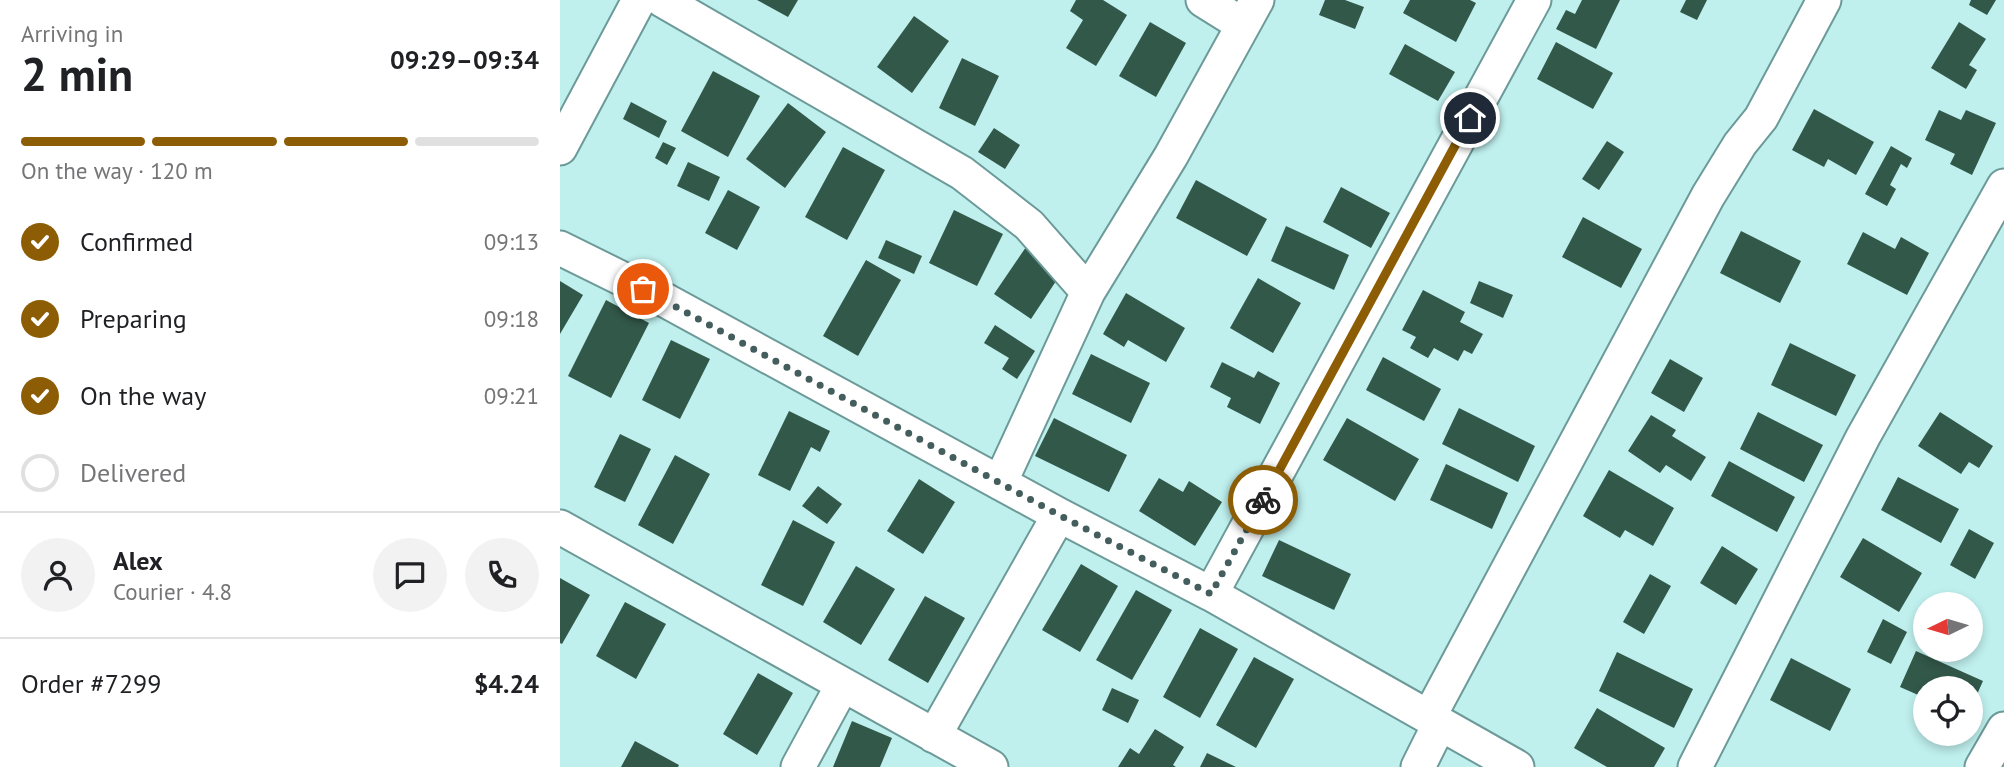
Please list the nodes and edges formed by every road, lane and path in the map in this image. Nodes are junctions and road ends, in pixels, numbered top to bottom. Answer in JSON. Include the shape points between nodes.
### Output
{"nodes":[{"id":1,"x":639,"y":0,"type":"edge"},
{"id":2,"x":662,"y":0,"type":"edge"},
{"id":3,"x":1203,"y":0,"type":"edge"},
{"id":4,"x":1534,"y":0,"type":"edge"},
{"id":5,"x":1824,"y":0,"type":"edge"},
{"id":6,"x":1250,"y":13,"type":"edge"},
{"id":7,"x":560,"y":148,"type":"edge"},
{"id":8,"x":2004,"y":186,"type":"edge"},
{"id":9,"x":560,"y":248,"type":"edge"},
{"id":10,"x":1088,"y":292,"type":"junction"},
{"id":11,"x":1000,"y":483,"type":"junction"},
{"id":12,"x":1059,"y":515,"type":"junction"},
{"id":13,"x":560,"y":527,"type":"edge"},
{"id":14,"x":1211,"y":594,"type":"junction"},
{"id":15,"x":842,"y":686,"type":"junction"},
{"id":16,"x":1435,"y":720,"type":"junction"},
{"id":17,"x":2004,"y":729,"type":"edge"},
{"id":18,"x":934,"y":736,"type":"junction"},
{"id":19,"x":798,"y":767,"type":"edge"},
{"id":20,"x":991,"y":767,"type":"edge"},
{"id":21,"x":1418,"y":767,"type":"edge"},
{"id":22,"x":1517,"y":767,"type":"edge"},
{"id":23,"x":1695,"y":767,"type":"edge"},
{"id":24,"x":1982,"y":767,"type":"edge"}],
"edges":[{"from":1,"to":7,"type":"street"},
{"from":2,"to":10,"type":"street","via":[[961,173],[1029,225]]},
{"from":3,"to":6,"type":"street"},
{"from":4,"to":14,"type":"street"},
{"from":5,"to":16,"type":"street","via":[[1761,118],[1708,196]]},
{"from":6,"to":10,"type":"street"},
{"from":8,"to":23,"type":"street","via":[[1863,437]]},
{"from":9,"to":11,"type":"street","via":[[663,299]]},
{"from":10,"to":11,"type":"street"},
{"from":11,"to":12,"type":"street"},
{"from":12,"to":14,"type":"street"},
{"from":12,"to":18,"type":"street"},
{"from":13,"to":15,"type":"street"},
{"from":14,"to":16,"type":"street"},
{"from":15,"to":18,"type":"street"},
{"from":15,"to":19,"type":"street"},
{"from":16,"to":21,"type":"street"},
{"from":16,"to":22,"type":"street"},
{"from":17,"to":24,"type":"street"},
{"from":18,"to":20,"type":"street"}]}
